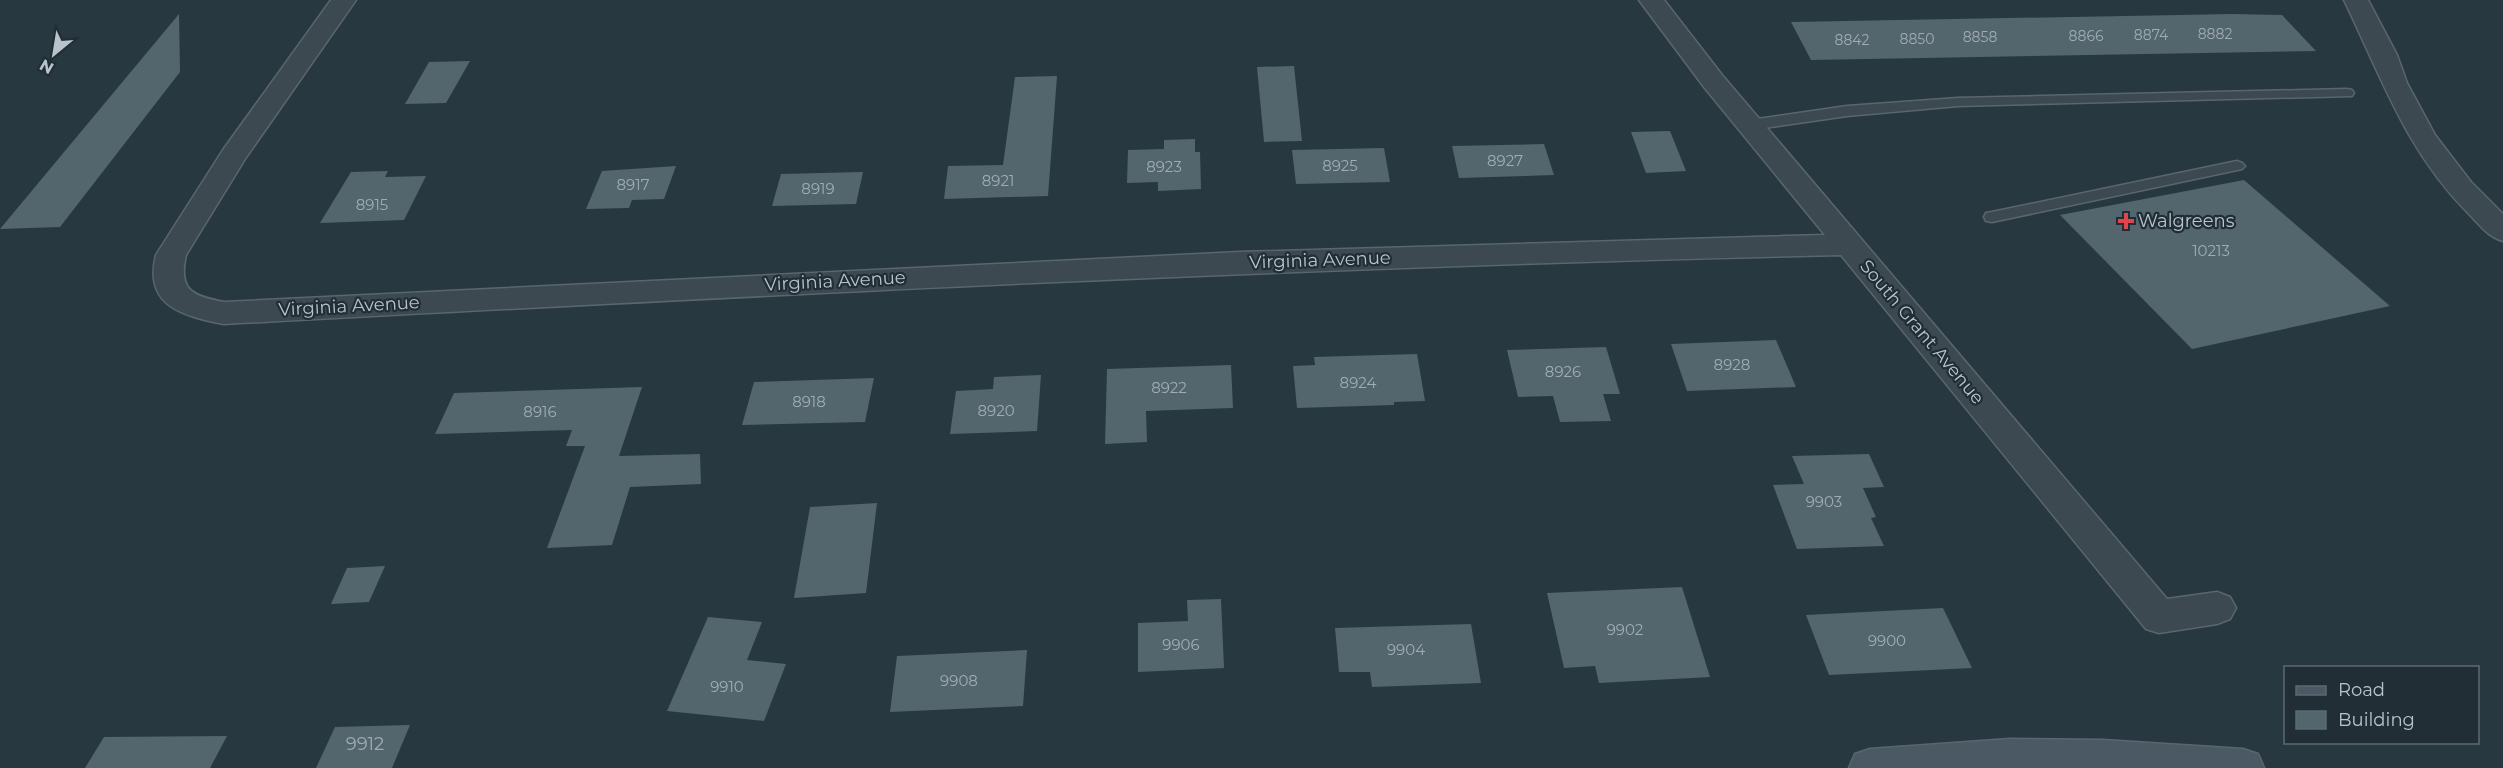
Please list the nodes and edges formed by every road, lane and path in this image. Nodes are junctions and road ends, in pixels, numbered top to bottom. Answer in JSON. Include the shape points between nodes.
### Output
{"nodes":[{"id":1,"x":344,"y":0,"type":"edge"},
{"id":2,"x":1651,"y":0,"type":"edge"},
{"id":3,"x":2356,"y":0,"type":"edge"},
{"id":4,"x":2347,"y":93,"type":"dead end"},
{"id":5,"x":1750,"y":125,"type":"junction"},
{"id":6,"x":2237,"y":166,"type":"dead end"},
{"id":7,"x":1992,"y":217,"type":"dead end"},
{"id":8,"x":2503,"y":231,"type":"edge"},
{"id":9,"x":1850,"y":245,"type":"junction"},
{"id":10,"x":2217,"y":608,"type":"dead end"},
{"id":11,"x":1870,"y":768,"type":"edge"},
{"id":12,"x":2243,"y":768,"type":"edge"}],
"edges":[{"from":1,"to":9,"type":"street","name":"Virginia Avenue","via":[[233,156],[171,255],[167,282],[177,297],[196,309],[224,313],[1181,266]]},
{"from":2,"to":5,"type":"street","name":"South Grant Avenue"},
{"from":3,"to":8,"type":"street","via":[[2423,138],[2461,189]]},
{"from":4,"to":5,"type":"lane","via":[[1958,102],[1847,111]]},
{"from":5,"to":9,"type":"street","name":"South Grant Avenue"},
{"from":6,"to":7,"type":"lane"},
{"from":9,"to":10,"type":"street","name":"South Grant Avenue","via":[[2158,617]]},
{"from":11,"to":12,"type":"main road","via":[[2042,757],[2142,759]]}]}
